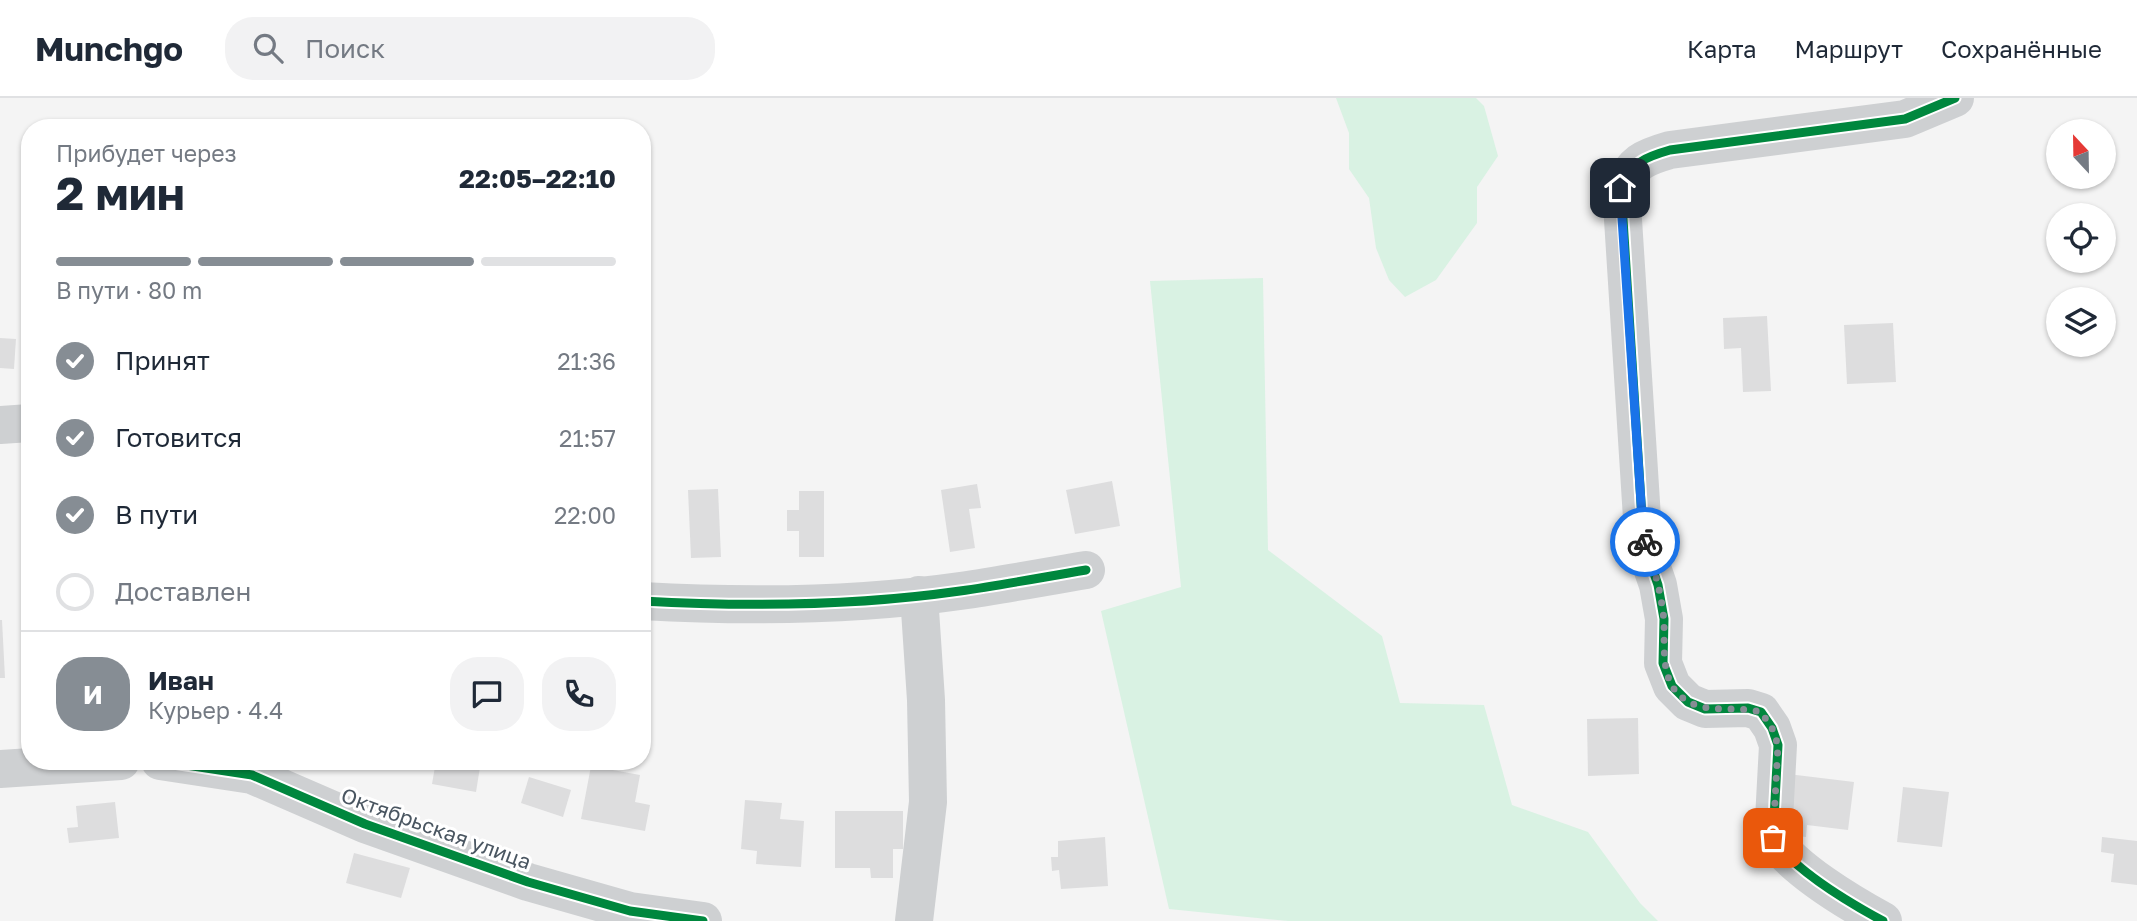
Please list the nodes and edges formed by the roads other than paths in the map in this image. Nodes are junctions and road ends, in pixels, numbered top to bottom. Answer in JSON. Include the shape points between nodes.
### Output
{"nodes":[{"id":1,"x":1955,"y":98,"type":"edge"},
{"id":2,"x":21,"y":424,"type":"edge"},
{"id":3,"x":0,"y":425,"type":"edge"},
{"id":4,"x":1086,"y":570,"type":"dead end"},
{"id":5,"x":919,"y":595,"type":"junction"},
{"id":6,"x":651,"y":601,"type":"edge"},
{"id":7,"x":21,"y":768,"type":"edge"},
{"id":8,"x":0,"y":769,"type":"edge"},
{"id":9,"x":219,"y":770,"type":"edge"},
{"id":10,"x":703,"y":921,"type":"edge"},
{"id":11,"x":914,"y":921,"type":"edge"},
{"id":12,"x":1883,"y":921,"type":"edge"}],
"edges":[{"from":1,"to":12,"type":"street","via":[[1905,119],[1670,150],[1646,157],[1630,169],[1620,188],[1642,518],[1664,619],[1663,663],[1672,686],[1688,702],[1705,709],[1761,712],[1778,745],[1773,838],[1781,850],[1847,901]]},
{"from":2,"to":3,"type":"street"},
{"from":4,"to":5,"type":"street"},
{"from":5,"to":6,"type":"street","via":[[815,604]]},
{"from":5,"to":11,"type":"street","via":[[928,802]]},
{"from":7,"to":8,"type":"street"},
{"from":9,"to":10,"type":"street","name":"Октябрьская улица","via":[[252,775],[365,824],[528,882],[630,911]]}]}
